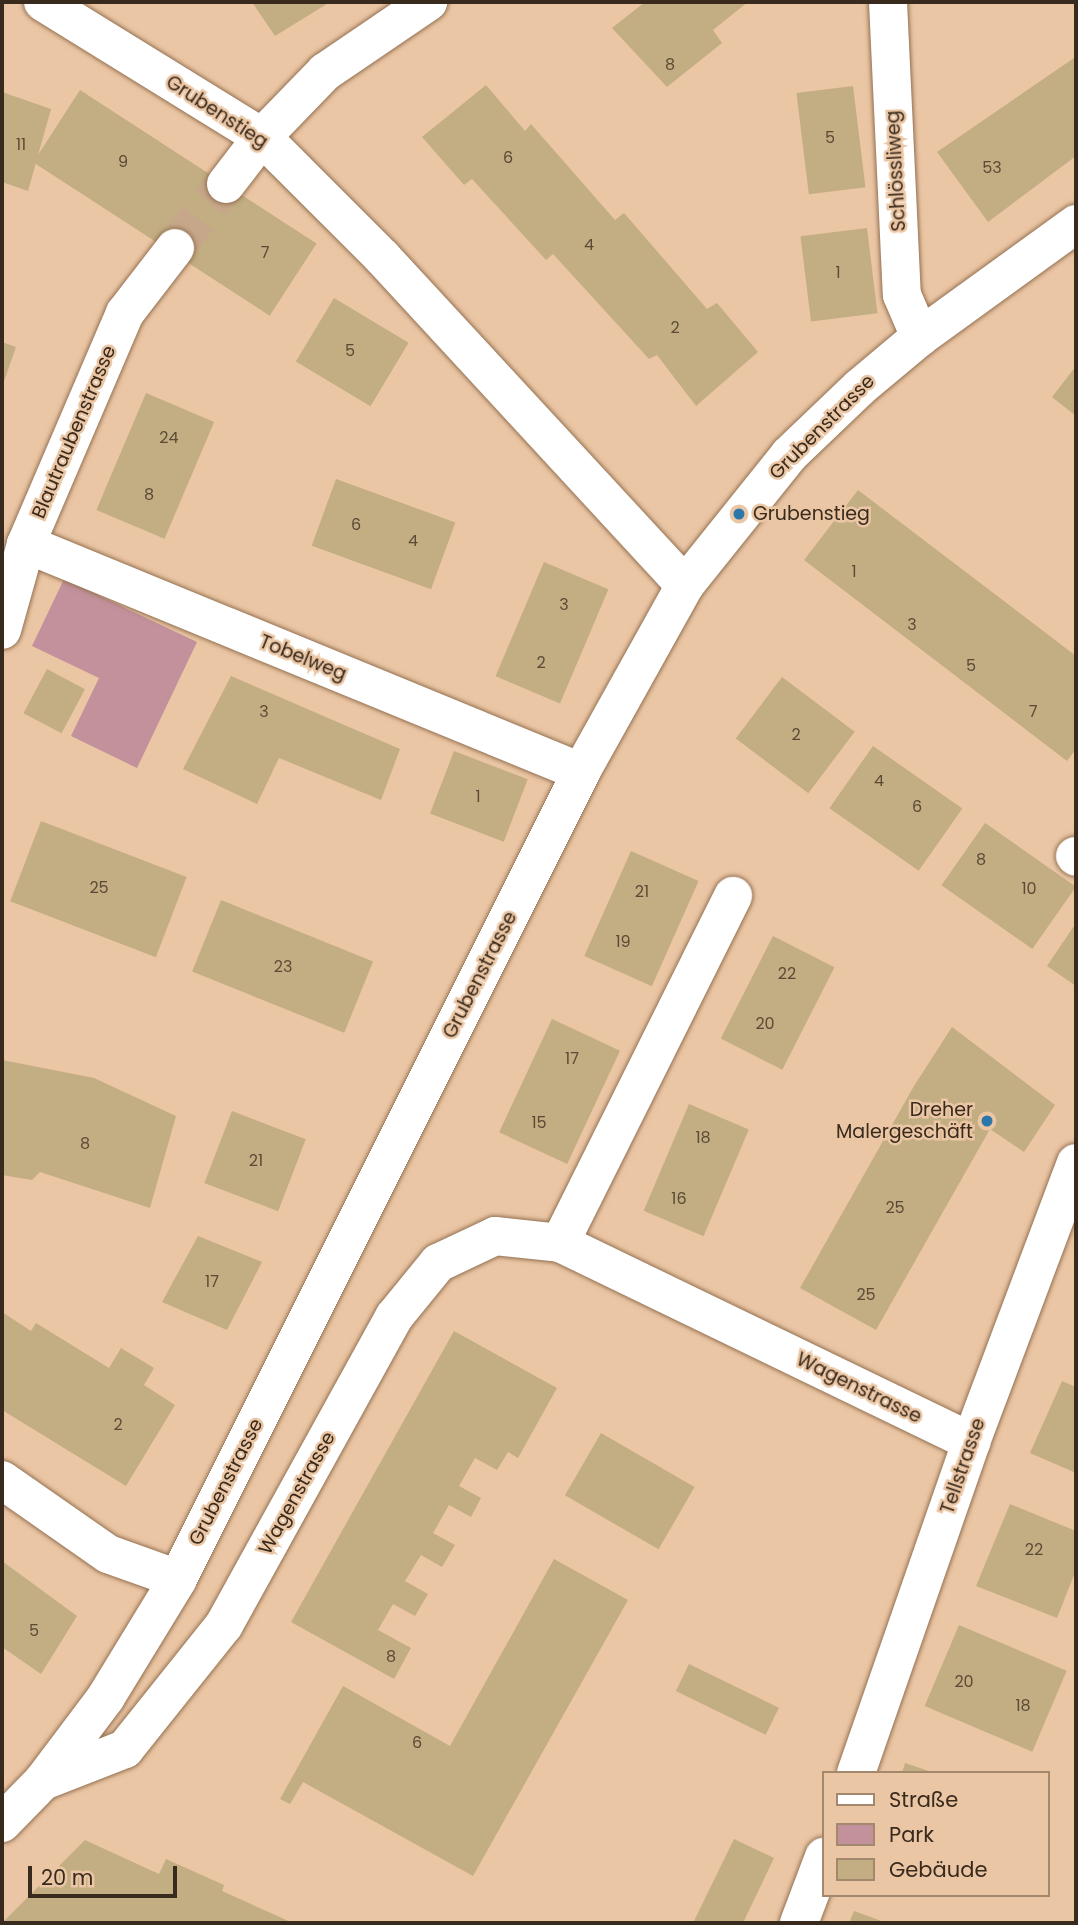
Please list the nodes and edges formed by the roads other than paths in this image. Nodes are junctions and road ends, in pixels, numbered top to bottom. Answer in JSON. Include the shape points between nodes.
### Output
{"nodes":[{"id":1,"x":43,"y":2,"type":"edge"},
{"id":2,"x":428,"y":2,"type":"edge"},
{"id":3,"x":888,"y":2,"type":"edge"},
{"id":4,"x":262,"y":137,"type":"junction"},
{"id":5,"x":226,"y":184,"type":"tunnel mouth"},
{"id":6,"x":1076,"y":224,"type":"edge"},
{"id":7,"x":176,"y":248,"type":"tunnel mouth"},
{"id":8,"x":920,"y":337,"type":"junction"},
{"id":9,"x":26,"y":544,"type":"junction"},
{"id":10,"x":685,"y":585,"type":"junction"},
{"id":11,"x":2,"y":630,"type":"edge"},
{"id":12,"x":581,"y":772,"type":"junction"},
{"id":13,"x":733,"y":896,"type":"dead end"},
{"id":14,"x":1076,"y":1163,"type":"edge"},
{"id":15,"x":559,"y":1242,"type":"junction"},
{"id":16,"x":971,"y":1442,"type":"junction"},
{"id":17,"x":2,"y":1480,"type":"edge"},
{"id":18,"x":178,"y":1579,"type":"junction"},
{"id":19,"x":857,"y":1771,"type":"edge"},
{"id":20,"x":43,"y":1781,"type":"junction"},
{"id":21,"x":2,"y":1823,"type":"edge"},
{"id":22,"x":822,"y":1862,"type":"edge"},
{"id":23,"x":799,"y":1923,"type":"edge"}],
"edges":[{"from":1,"to":4,"type":"street","name":"Grubenstieg"},
{"from":2,"to":4,"type":"street","via":[[325,72]]},
{"from":3,"to":8,"type":"street","name":"Schlössliweg","via":[[902,295]]},
{"from":4,"to":5,"type":"street"},
{"from":4,"to":10,"type":"street","name":"Grubenstieg","via":[[393,268]]},
{"from":6,"to":8,"type":"street","name":"Grubenstrasse"},
{"from":7,"to":9,"type":"street","name":"Blautraubenstrasse","via":[[125,313]]},
{"from":8,"to":10,"type":"street","name":"Grubenstrasse","via":[[789,455]]},
{"from":9,"to":11,"type":"street","name":"Blautraubenstrasse"},
{"from":9,"to":12,"type":"street","name":"Tobelweg"},
{"from":10,"to":12,"type":"street","name":"Grubenstrasse"},
{"from":12,"to":18,"type":"street","name":"Grubenstrasse"},
{"from":13,"to":15,"type":"street"},
{"from":14,"to":16,"type":"street","name":"Tellstrasse"},
{"from":15,"to":16,"type":"street","name":"Wagenstrasse"},
{"from":15,"to":20,"type":"street","name":"Wagenstrasse","via":[[495,1236],[438,1263],[394,1317],[224,1625],[125,1749]]},
{"from":16,"to":19,"type":"street","name":"Tellstrasse"},
{"from":17,"to":18,"type":"street","via":[[108,1554]]},
{"from":18,"to":20,"type":"street","name":"Grubenstrasse","via":[[106,1697]]},
{"from":20,"to":21,"type":"street","name":"Grubenstrasse"},
{"from":22,"to":23,"type":"street"}]}
